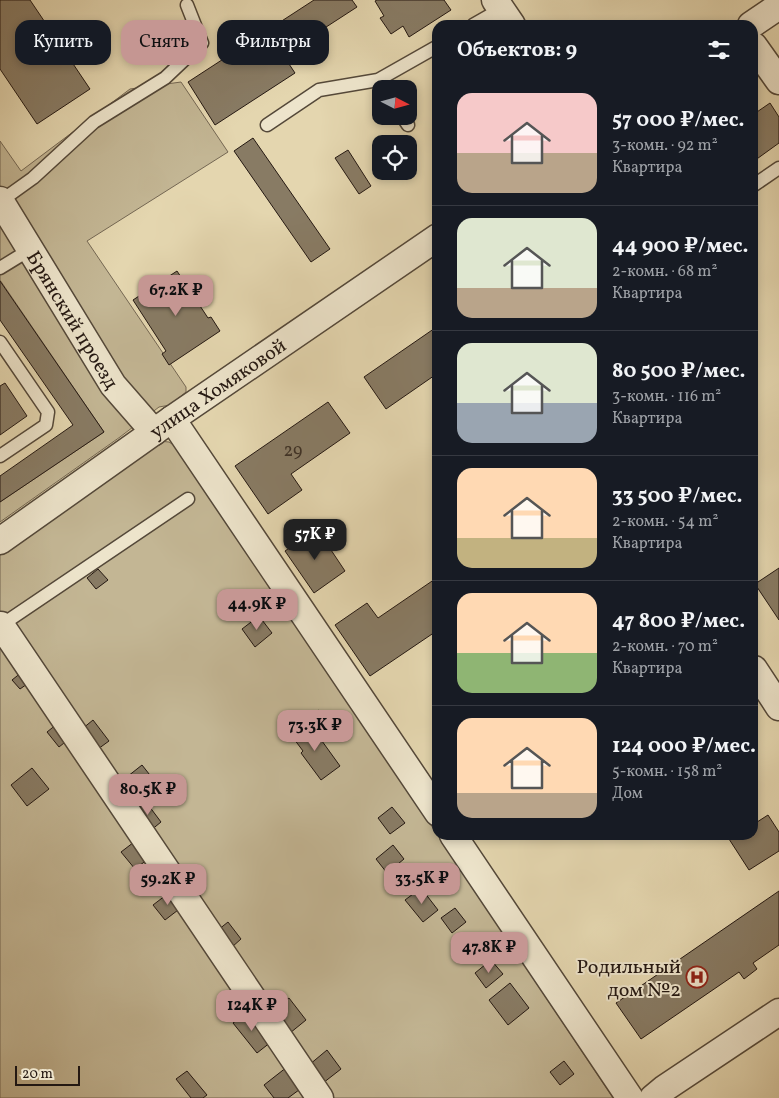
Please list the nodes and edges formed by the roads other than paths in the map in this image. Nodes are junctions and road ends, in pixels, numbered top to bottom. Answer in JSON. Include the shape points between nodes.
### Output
{"nodes":[{"id":1,"x":186,"y":5,"type":"dead end"},
{"id":2,"x":779,"y":6,"type":"edge"},
{"id":3,"x":503,"y":11,"type":"edge"},
{"id":4,"x":484,"y":20,"type":"edge"},
{"id":5,"x":758,"y":20,"type":"edge"},
{"id":6,"x":432,"y":50,"type":"edge"},
{"id":7,"x":758,"y":52,"type":"edge"},
{"id":8,"x":387,"y":80,"type":"edge"},
{"id":9,"x":779,"y":81,"type":"edge"},
{"id":10,"x":372,"y":85,"type":"edge"},
{"id":11,"x":267,"y":124,"type":"dead end"},
{"id":12,"x":779,"y":168,"type":"edge"},
{"id":13,"x":758,"y":182,"type":"edge"},
{"id":14,"x":0,"y":201,"type":"edge"},
{"id":15,"x":432,"y":241,"type":"edge"},
{"id":16,"x":31,"y":250,"type":"junction"},
{"id":17,"x":0,"y":268,"type":"edge"},
{"id":18,"x":0,"y":342,"type":"edge"},
{"id":19,"x":11,"y":357,"type":"junction"},
{"id":20,"x":0,"y":364,"type":"edge"},
{"id":21,"x":163,"y":426,"type":"junction"},
{"id":22,"x":0,"y":456,"type":"edge"},
{"id":23,"x":188,"y":499,"type":"dead end"},
{"id":24,"x":0,"y":541,"type":"edge"},
{"id":25,"x":1,"y":625,"type":"edge"},
{"id":26,"x":758,"y":675,"type":"edge"},
{"id":27,"x":779,"y":707,"type":"edge"},
{"id":28,"x":432,"y":805,"type":"edge"},
{"id":29,"x":455,"y":840,"type":"edge"},
{"id":30,"x":779,"y":1012,"type":"edge"},
{"id":31,"x":320,"y":1098,"type":"edge"},
{"id":32,"x":630,"y":1098,"type":"edge"},
{"id":33,"x":653,"y":1098,"type":"edge"}],
"edges":[{"from":1,"to":14,"type":"lane","via":[[202,43],[165,78],[94,122],[33,178]]},
{"from":2,"to":5,"type":"street"},
{"from":3,"to":4,"type":"lane"},
{"from":6,"to":8,"type":"lane"},
{"from":7,"to":9,"type":"street"},
{"from":10,"to":11,"type":"lane","via":[[319,90]]},
{"from":12,"to":13,"type":"lane"},
{"from":14,"to":16,"type":"street","name":"Брянский проезд"},
{"from":15,"to":21,"type":"street","name":"улица Хомяковой"},
{"from":16,"to":17,"type":"lane"},
{"from":16,"to":21,"type":"street","name":"Брянский проезд","via":[[113,385]]},
{"from":18,"to":19,"type":"lane"},
{"from":19,"to":20,"type":"lane"},
{"from":19,"to":22,"type":"lane","via":[[48,412],[46,425]]},
{"from":21,"to":24,"type":"street","name":"улица Хомяковой"},
{"from":21,"to":28,"type":"street","name":"Брянский проезд"},
{"from":23,"to":25,"type":"lane"},
{"from":25,"to":31,"type":"street"},
{"from":26,"to":27,"type":"street"},
{"from":29,"to":32,"type":"street"},
{"from":30,"to":33,"type":"street"}]}
